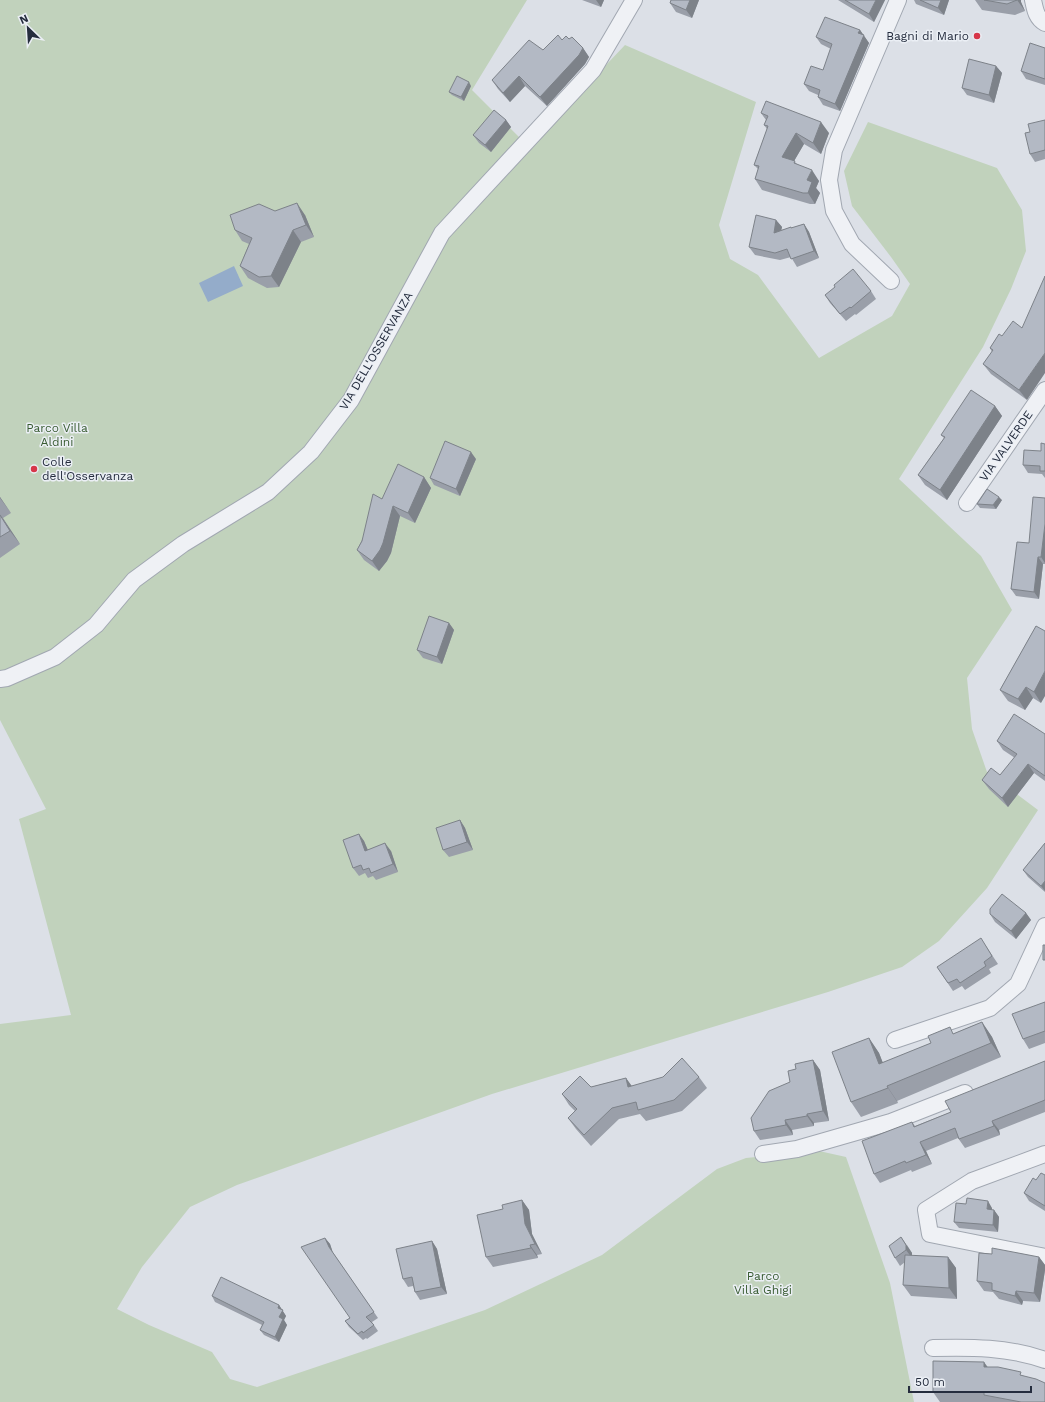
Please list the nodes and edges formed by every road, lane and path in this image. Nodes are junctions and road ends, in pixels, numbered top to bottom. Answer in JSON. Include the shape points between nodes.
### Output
{"nodes":[{"id":1,"x":634,"y":0,"type":"edge"},
{"id":2,"x":898,"y":0,"type":"edge"},
{"id":3,"x":1033,"y":0,"type":"edge"},
{"id":4,"x":1045,"y":22,"type":"edge"},
{"id":5,"x":892,"y":281,"type":"dead end"},
{"id":6,"x":1045,"y":390,"type":"edge"},
{"id":7,"x":967,"y":503,"type":"dead end"},
{"id":8,"x":0,"y":679,"type":"edge"},
{"id":9,"x":1045,"y":926,"type":"edge"},
{"id":10,"x":896,"y":1040,"type":"dead end"},
{"id":11,"x":979,"y":1088,"type":"edge"},
{"id":12,"x":763,"y":1154,"type":"dead end"},
{"id":13,"x":1045,"y":1154,"type":"edge"},
{"id":14,"x":1045,"y":1256,"type":"edge"},
{"id":15,"x":933,"y":1348,"type":"dead end"},
{"id":16,"x":1045,"y":1360,"type":"edge"}],
"edges":[{"from":1,"to":8,"type":"street","name":"VIA DELL'OSSERVANZA","via":[[593,70],[442,233],[351,400],[311,452],[268,492],[184,544],[134,580],[96,625],[55,657]]},
{"from":2,"to":5,"type":"street","via":[[834,150],[829,180],[834,210],[852,244]]},
{"from":3,"to":4,"type":"street","via":[[1036,13],[1041,21]]},
{"from":6,"to":7,"type":"street","name":"VIA VALVERDE"},
{"from":9,"to":10,"type":"street","via":[[1018,984],[990,1008]]},
{"from":11,"to":12,"type":"street","via":[[891,1122],[797,1149]]},
{"from":13,"to":14,"type":"street","via":[[972,1182],[926,1210],[930,1234]]},
{"from":15,"to":16,"type":"street","via":[[976,1347],[1029,1354]]}]}
